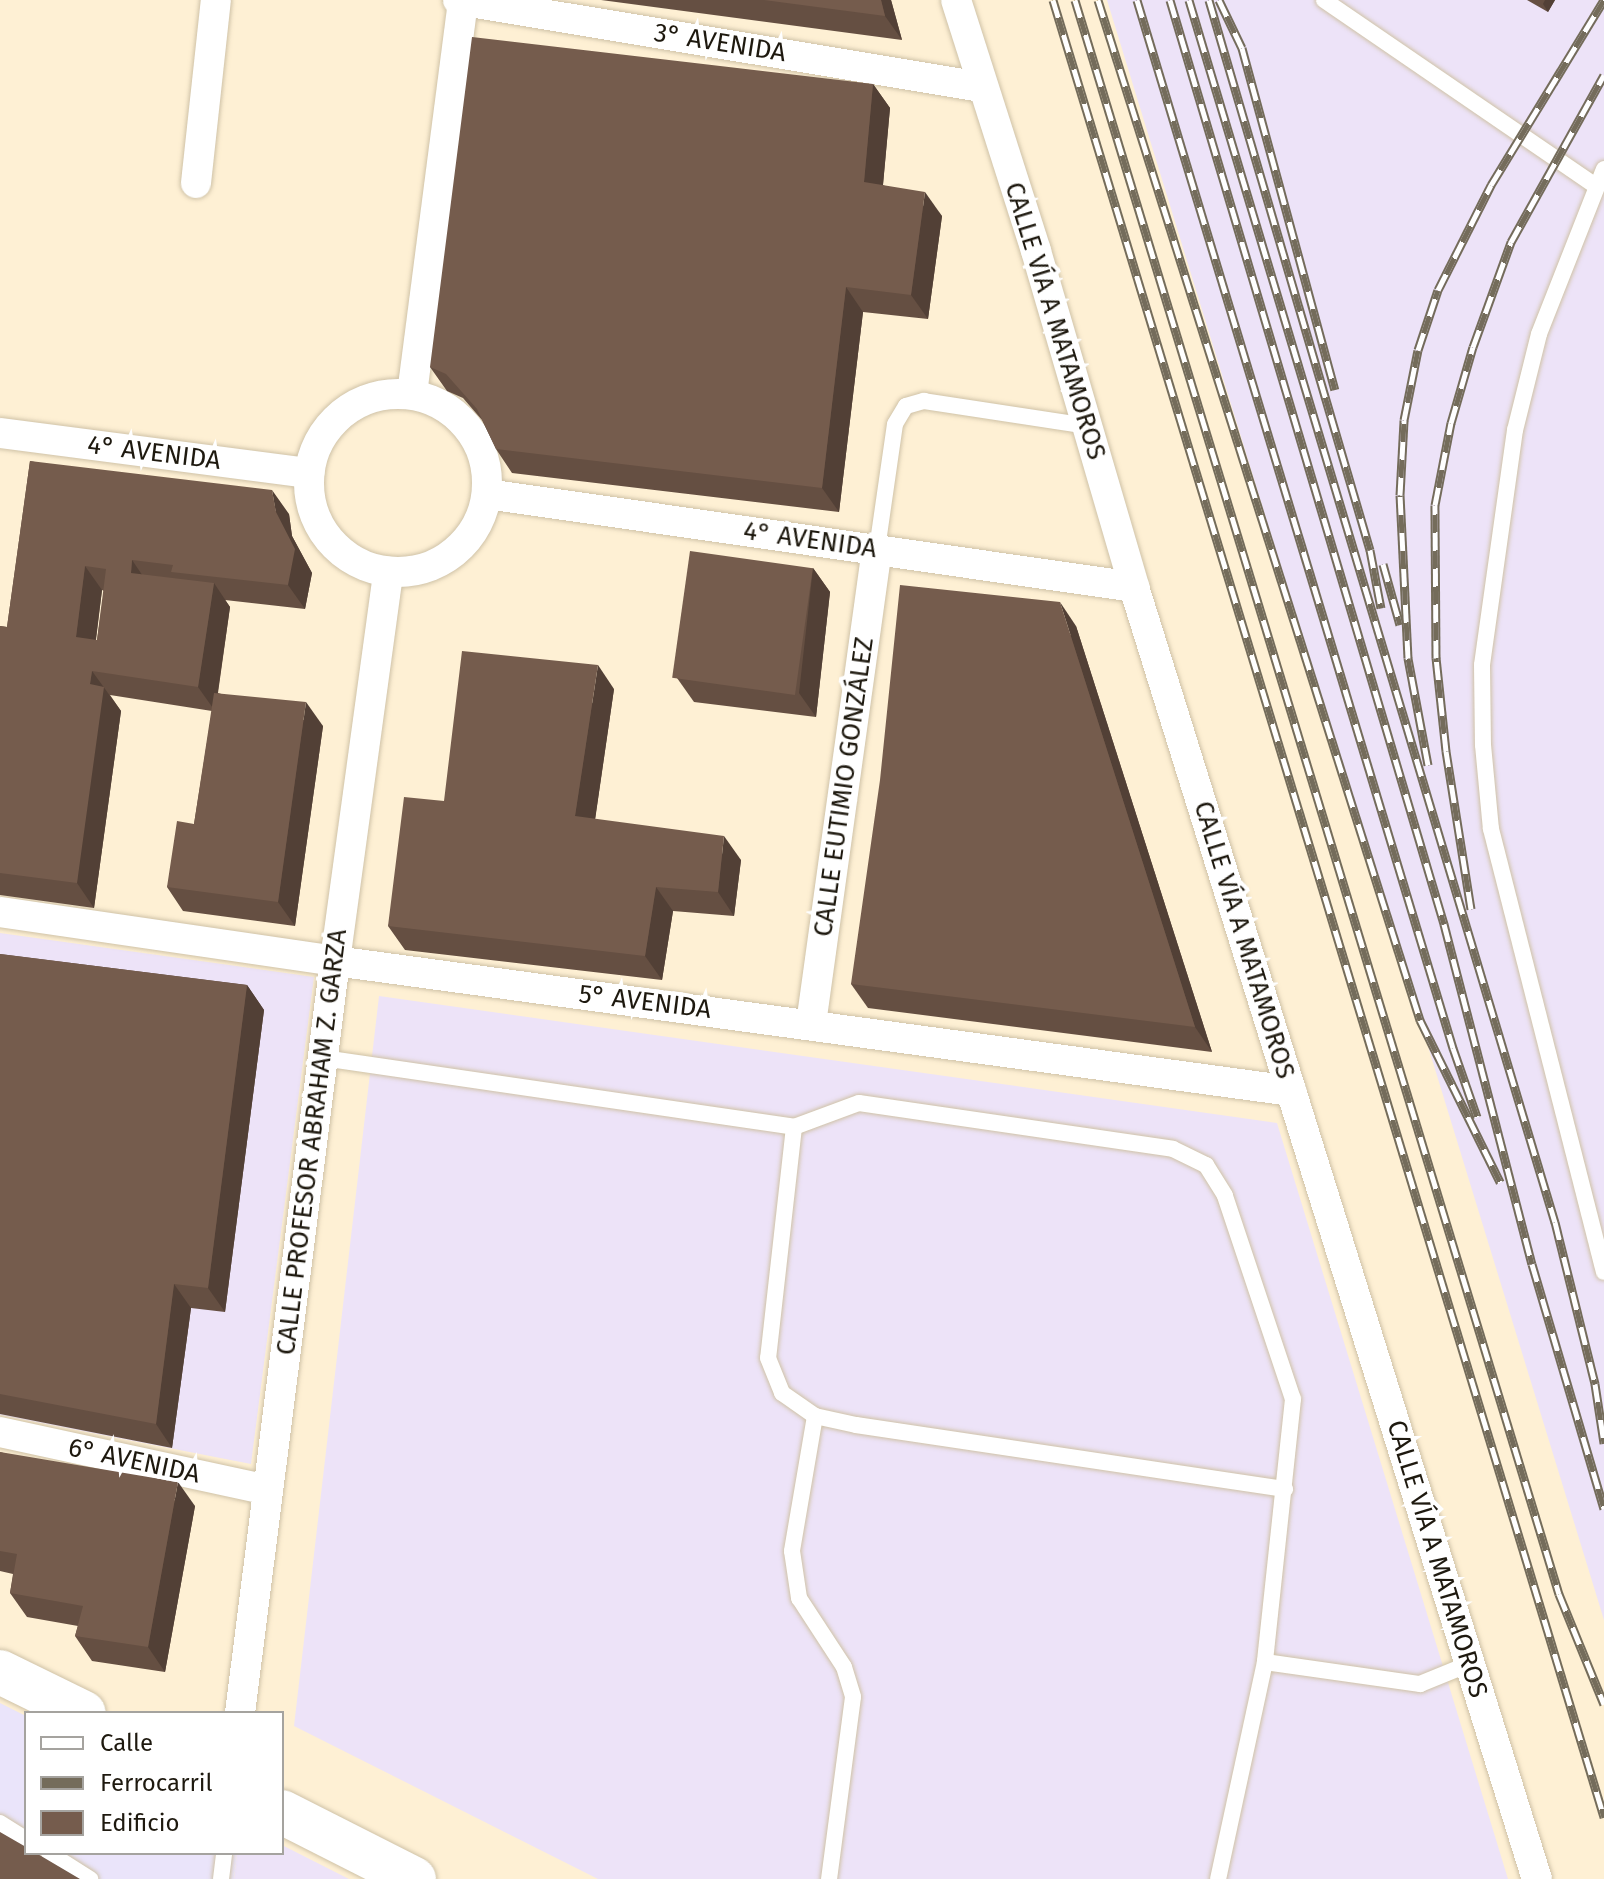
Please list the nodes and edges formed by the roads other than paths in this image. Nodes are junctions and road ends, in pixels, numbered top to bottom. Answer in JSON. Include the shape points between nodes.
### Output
{"nodes":[{"id":1,"x":216,"y":0,"type":"edge"},
{"id":2,"x":461,"y":0,"type":"edge"},
{"id":3,"x":956,"y":0,"type":"edge"},
{"id":4,"x":1324,"y":0,"type":"edge"},
{"id":5,"x":981,"y":87,"type":"junction"},
{"id":6,"x":1604,"y":169,"type":"edge"},
{"id":7,"x":196,"y":183,"type":"dead end"},
{"id":8,"x":1596,"y":186,"type":"junction"},
{"id":9,"x":412,"y":394,"type":"junction"},
{"id":10,"x":1087,"y":426,"type":"junction"},
{"id":11,"x":0,"y":433,"type":"edge"},
{"id":12,"x":309,"y":473,"type":"junction"},
{"id":13,"x":487,"y":494,"type":"junction"},
{"id":14,"x":877,"y":549,"type":"junction"},
{"id":15,"x":388,"y":572,"type":"junction"},
{"id":16,"x":1134,"y":587,"type":"junction"},
{"id":17,"x":0,"y":912,"type":"edge"},
{"id":18,"x":335,"y":961,"type":"junction"},
{"id":19,"x":811,"y":1024,"type":"junction"},
{"id":20,"x":323,"y":1058,"type":"junction"},
{"id":21,"x":1291,"y":1091,"type":"junction"},
{"id":22,"x":794,"y":1127,"type":"junction"},
{"id":23,"x":1604,"y":1272,"type":"edge"},
{"id":24,"x":815,"y":1416,"type":"junction"},
{"id":25,"x":0,"y":1432,"type":"edge"},
{"id":26,"x":1285,"y":1489,"type":"junction"},
{"id":27,"x":268,"y":1490,"type":"junction"},
{"id":28,"x":1265,"y":1662,"type":"junction"},
{"id":29,"x":1469,"y":1664,"type":"junction"},
{"id":30,"x":0,"y":1672,"type":"edge"},
{"id":31,"x":80,"y":1711,"type":"edge"},
{"id":32,"x":240,"y":1711,"type":"edge"},
{"id":33,"x":284,"y":1813,"type":"edge"},
{"id":34,"x":0,"y":1823,"type":"edge"},
{"id":35,"x":24,"y":1838,"type":"edge"},
{"id":36,"x":52,"y":1855,"type":"edge"},
{"id":37,"x":224,"y":1855,"type":"edge"},
{"id":38,"x":90,"y":1879,"type":"edge"},
{"id":39,"x":221,"y":1879,"type":"edge"},
{"id":40,"x":414,"y":1879,"type":"edge"},
{"id":41,"x":829,"y":1879,"type":"edge"},
{"id":42,"x":1218,"y":1879,"type":"edge"},
{"id":43,"x":1537,"y":1879,"type":"edge"}],
"edges":[{"from":1,"to":7,"type":"street"},
{"from":2,"to":5,"type":"street","name":"3° AVENIDA"},
{"from":2,"to":9,"type":"street"},
{"from":3,"to":5,"type":"street","name":"CALLE VÍA A MATAMOROS"},
{"from":4,"to":8,"type":"lane"},
{"from":5,"to":10,"type":"street","name":"CALLE VÍA A MATAMOROS"},
{"from":6,"to":8,"type":"lane"},
{"from":8,"to":23,"type":"lane","via":[[1539,334],[1515,430],[1482,665],[1491,829]]},
{"from":9,"to":12,"type":"street","via":[[383,394],[356,403],[333,421],[317,445]]},
{"from":9,"to":13,"type":"street","via":[[443,405],[468,426],[484,455]]},
{"from":10,"to":14,"type":"lane","via":[[924,401],[906,406],[895,424]]},
{"from":10,"to":16,"type":"street","name":"CALLE VÍA A MATAMOROS"},
{"from":11,"to":12,"type":"street","name":"4° AVENIDA"},
{"from":12,"to":15,"type":"street","via":[[310,501],[320,528],[338,550],[361,565]]},
{"from":13,"to":14,"type":"street","name":"4° AVENIDA"},
{"from":13,"to":15,"type":"street","via":[[466,541],[444,560],[417,571]]},
{"from":14,"to":16,"type":"street","name":"4° AVENIDA"},
{"from":14,"to":19,"type":"street","name":"CALLE EUTIMIO GONZÁLEZ"},
{"from":15,"to":18,"type":"street","name":"CALLE PROFESOR ABRAHAM Z. GARZA"},
{"from":16,"to":21,"type":"street","name":"CALLE VÍA A MATAMOROS"},
{"from":17,"to":18,"type":"street","name":"5° AVENIDA"},
{"from":18,"to":19,"type":"street","name":"5° AVENIDA"},
{"from":18,"to":20,"type":"street","name":"CALLE PROFESOR ABRAHAM Z. GARZA"},
{"from":19,"to":21,"type":"street","name":"5° AVENIDA"},
{"from":20,"to":22,"type":"lane"},
{"from":20,"to":27,"type":"street","name":"CALLE PROFESOR ABRAHAM Z. GARZA"},
{"from":21,"to":29,"type":"street","name":"CALLE VÍA A MATAMOROS"},
{"from":22,"to":24,"type":"lane","via":[[768,1358],[782,1393]]},
{"from":22,"to":26,"type":"lane","via":[[859,1103],[1173,1149],[1206,1165],[1225,1196],[1293,1399]]},
{"from":24,"to":26,"type":"lane"},
{"from":24,"to":41,"type":"lane","via":[[792,1551],[799,1598],[844,1667],[853,1697]]},
{"from":25,"to":27,"type":"street","name":"6° AVENIDA"},
{"from":26,"to":28,"type":"lane"},
{"from":27,"to":32,"type":"street","name":"CALLE PROFESOR ABRAHAM Z. GARZA"},
{"from":28,"to":29,"type":"lane","via":[[1420,1684]]},
{"from":28,"to":42,"type":"lane"},
{"from":29,"to":43,"type":"street","name":"CALLE VÍA A MATAMOROS"},
{"from":30,"to":31,"type":"street"},
{"from":33,"to":40,"type":"street"},
{"from":34,"to":35,"type":"lane"},
{"from":36,"to":38,"type":"lane"},
{"from":37,"to":39,"type":"lane"}]}
